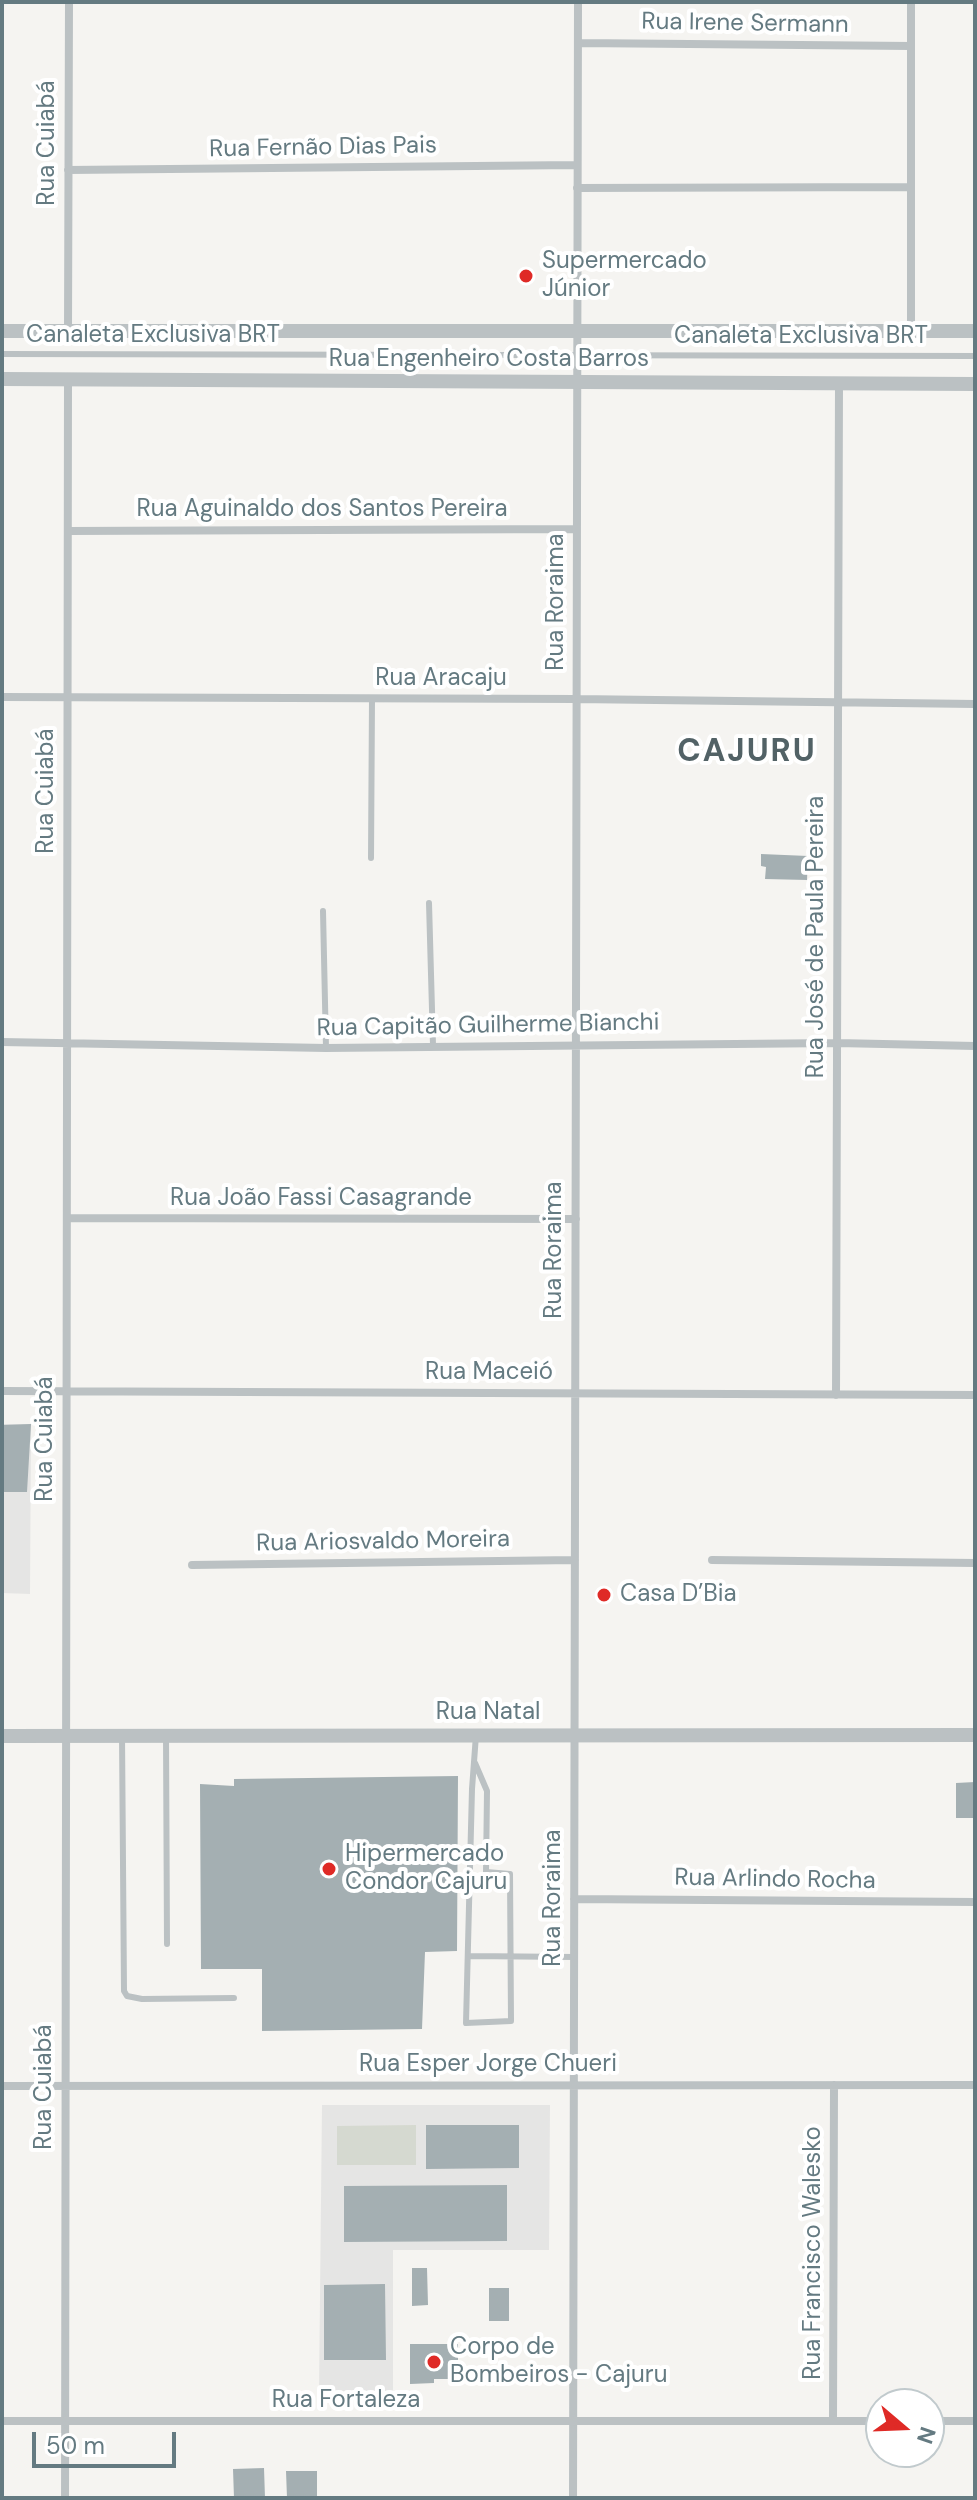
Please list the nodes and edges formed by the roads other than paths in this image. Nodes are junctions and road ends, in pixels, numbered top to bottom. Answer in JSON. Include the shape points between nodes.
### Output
{"nodes":[{"id":1,"x":69,"y":2,"type":"edge"},
{"id":2,"x":578,"y":2,"type":"edge"},
{"id":3,"x":911,"y":2,"type":"edge"},
{"id":4,"x":578,"y":43,"type":"junction"},
{"id":5,"x":911,"y":46,"type":"junction"},
{"id":6,"x":577,"y":165,"type":"junction"},
{"id":7,"x":68,"y":170,"type":"junction"},
{"id":8,"x":911,"y":187,"type":"junction"},
{"id":9,"x":577,"y":188,"type":"junction"},
{"id":10,"x":2,"y":331,"type":"edge"},
{"id":11,"x":68,"y":331,"type":"junction"},
{"id":12,"x":911,"y":331,"type":"junction"},
{"id":13,"x":975,"y":331,"type":"edge"},
{"id":14,"x":577,"y":332,"type":"junction"},
{"id":15,"x":2,"y":354,"type":"edge"},
{"id":16,"x":577,"y":355,"type":"junction"},
{"id":17,"x":975,"y":356,"type":"edge"},
{"id":18,"x":2,"y":379,"type":"edge"},
{"id":19,"x":68,"y":380,"type":"junction"},
{"id":20,"x":577,"y":382,"type":"junction"},
{"id":21,"x":839,"y":383,"type":"junction"},
{"id":22,"x":975,"y":384,"type":"edge"},
{"id":23,"x":577,"y":529,"type":"junction"},
{"id":24,"x":68,"y":531,"type":"junction"},
{"id":25,"x":67,"y":696,"type":"junction"},
{"id":26,"x":2,"y":697,"type":"edge"},
{"id":27,"x":372,"y":699,"type":"junction"},
{"id":28,"x":576,"y":699,"type":"junction"},
{"id":29,"x":838,"y":701,"type":"junction"},
{"id":30,"x":975,"y":704,"type":"edge"},
{"id":31,"x":371,"y":858,"type":"dead end"},
{"id":32,"x":429,"y":903,"type":"dead end"},
{"id":33,"x":323,"y":911,"type":"dead end"},
{"id":34,"x":2,"y":1042,"type":"edge"},
{"id":35,"x":67,"y":1043,"type":"junction"},
{"id":36,"x":837,"y":1043,"type":"junction"},
{"id":37,"x":576,"y":1044,"type":"junction"},
{"id":38,"x":433,"y":1045,"type":"junction"},
{"id":39,"x":975,"y":1046,"type":"edge"},
{"id":40,"x":326,"y":1048,"type":"junction"},
{"id":41,"x":67,"y":1218,"type":"junction"},
{"id":42,"x":576,"y":1219,"type":"junction"},
{"id":43,"x":2,"y":1391,"type":"edge"},
{"id":44,"x":66,"y":1392,"type":"junction"},
{"id":45,"x":575,"y":1394,"type":"junction"},
{"id":46,"x":836,"y":1395,"type":"junction"},
{"id":47,"x":975,"y":1395,"type":"edge"},
{"id":48,"x":575,"y":1560,"type":"junction"},
{"id":49,"x":712,"y":1560,"type":"dead end"},
{"id":50,"x":975,"y":1563,"type":"edge"},
{"id":51,"x":192,"y":1565,"type":"dead end"},
{"id":52,"x":66,"y":1735,"type":"junction"},
{"id":53,"x":122,"y":1735,"type":"junction"},
{"id":54,"x":166,"y":1735,"type":"junction"},
{"id":55,"x":476,"y":1735,"type":"junction"},
{"id":56,"x":575,"y":1735,"type":"junction"},
{"id":57,"x":975,"y":1735,"type":"edge"},
{"id":58,"x":2,"y":1736,"type":"edge"},
{"id":59,"x":475,"y":1763,"type":"junction"},
{"id":60,"x":574,"y":1899,"type":"junction"},
{"id":61,"x":975,"y":1902,"type":"edge"},
{"id":62,"x":167,"y":1944,"type":"dead end"},
{"id":63,"x":468,"y":1956,"type":"junction"},
{"id":64,"x":510,"y":1957,"type":"junction"},
{"id":65,"x":574,"y":1957,"type":"junction"},
{"id":66,"x":234,"y":1998,"type":"dead end"},
{"id":67,"x":574,"y":2085,"type":"junction"},
{"id":68,"x":834,"y":2085,"type":"junction"},
{"id":69,"x":975,"y":2085,"type":"edge"},
{"id":70,"x":2,"y":2086,"type":"edge"},
{"id":71,"x":65,"y":2086,"type":"junction"},
{"id":72,"x":2,"y":2421,"type":"edge"},
{"id":73,"x":65,"y":2421,"type":"junction"},
{"id":74,"x":573,"y":2421,"type":"junction"},
{"id":75,"x":833,"y":2421,"type":"junction"},
{"id":76,"x":865,"y":2421,"type":"edge"},
{"id":77,"x":945,"y":2421,"type":"edge"},
{"id":78,"x":975,"y":2421,"type":"edge"},
{"id":79,"x":65,"y":2498,"type":"edge"},
{"id":80,"x":573,"y":2498,"type":"edge"}],
"edges":[{"from":1,"to":7,"type":"street","name":"Rua Cuiabá"},
{"from":2,"to":4,"type":"street","name":"Rua Roraima"},
{"from":3,"to":5,"type":"street"},
{"from":4,"to":5,"type":"street","name":"Rua Irene Sermann"},
{"from":4,"to":6,"type":"street","name":"Rua Roraima"},
{"from":5,"to":8,"type":"street"},
{"from":6,"to":7,"type":"street","name":"Rua Fernão Dias Pais"},
{"from":6,"to":9,"type":"street","name":"Rua Roraima"},
{"from":7,"to":11,"type":"street","name":"Rua Cuiabá"},
{"from":8,"to":9,"type":"street"},
{"from":8,"to":12,"type":"street"},
{"from":9,"to":14,"type":"street","name":"Rua Roraima"},
{"from":10,"to":11,"type":"street","name":"Rua Engenheiro Costa Barros"},
{"from":11,"to":14,"type":"street","name":"Rua Engenheiro Costa Barros"},
{"from":12,"to":13,"type":"street","name":"Rua Engenheiro Costa Barros"},
{"from":12,"to":14,"type":"street","name":"Rua Engenheiro Costa Barros"},
{"from":14,"to":16,"type":"street","name":"Rua Roraima"},
{"from":15,"to":16,"type":"lane","name":"Canaleta Exclusiva BRT"},
{"from":16,"to":17,"type":"lane","name":"Canaleta Exclusiva BRT"},
{"from":16,"to":20,"type":"street","name":"Rua Roraima"},
{"from":18,"to":19,"type":"street","name":"Rua Engenheiro Costa Barros"},
{"from":19,"to":20,"type":"street","name":"Rua Engenheiro Costa Barros"},
{"from":19,"to":24,"type":"street","name":"Rua Cuiabá"},
{"from":20,"to":21,"type":"street","name":"Rua Engenheiro Costa Barros"},
{"from":20,"to":23,"type":"street","name":"Rua Roraima"},
{"from":21,"to":22,"type":"street","name":"Rua Engenheiro Costa Barros"},
{"from":21,"to":29,"type":"street","name":"Rua José de Paula Pereira"},
{"from":23,"to":24,"type":"street","name":"Rua Aguinaldo dos Santos Pereira"},
{"from":23,"to":28,"type":"street","name":"Rua Roraima"},
{"from":24,"to":25,"type":"street","name":"Rua Cuiabá"},
{"from":25,"to":26,"type":"street","name":"Rua Aracaju"},
{"from":25,"to":27,"type":"street","name":"Rua Aracaju"},
{"from":25,"to":35,"type":"street","name":"Rua Cuiabá"},
{"from":27,"to":28,"type":"street","name":"Rua Aracaju"},
{"from":27,"to":31,"type":"lane"},
{"from":28,"to":29,"type":"street","name":"Rua Aracaju"},
{"from":28,"to":37,"type":"street","name":"Rua Roraima"},
{"from":29,"to":30,"type":"street","name":"Rua Aracaju"},
{"from":29,"to":36,"type":"street","name":"Rua José de Paula Pereira"},
{"from":32,"to":38,"type":"lane"},
{"from":33,"to":40,"type":"lane"},
{"from":34,"to":35,"type":"street","name":"Rua Capitão Guilherme Bianchi"},
{"from":35,"to":40,"type":"street","name":"Rua Capitão Guilherme Bianchi"},
{"from":35,"to":41,"type":"street","name":"Rua Cuiabá"},
{"from":36,"to":37,"type":"street","name":"Rua Capitão Guilherme Bianchi"},
{"from":36,"to":39,"type":"street","name":"Rua Capitão Guilherme Bianchi"},
{"from":36,"to":46,"type":"street","name":"Rua José de Paula Pereira"},
{"from":37,"to":38,"type":"street","name":"Rua Capitão Guilherme Bianchi"},
{"from":37,"to":42,"type":"street","name":"Rua Roraima"},
{"from":38,"to":40,"type":"street","name":"Rua Capitão Guilherme Bianchi"},
{"from":41,"to":42,"type":"street","name":"Rua João Fassi Casagrande"},
{"from":41,"to":44,"type":"street","name":"Rua Cuiabá"},
{"from":42,"to":45,"type":"street","name":"Rua Roraima"},
{"from":43,"to":44,"type":"street","name":"Rua Maceió"},
{"from":44,"to":45,"type":"street","name":"Rua Maceió"},
{"from":44,"to":52,"type":"street","name":"Rua Cuiabá"},
{"from":45,"to":46,"type":"street","name":"Rua Maceió"},
{"from":45,"to":48,"type":"street","name":"Rua Roraima"},
{"from":46,"to":47,"type":"street","name":"Rua Maceió"},
{"from":48,"to":51,"type":"street","name":"Rua Ariosvaldo Moreira"},
{"from":48,"to":56,"type":"street","name":"Rua Roraima"},
{"from":49,"to":50,"type":"street"},
{"from":52,"to":53,"type":"street","name":"Rua Natal"},
{"from":52,"to":58,"type":"street","name":"Rua Natal"},
{"from":52,"to":71,"type":"street","name":"Rua Cuiabá"},
{"from":53,"to":54,"type":"street","name":"Rua Natal"},
{"from":53,"to":66,"type":"lane","via":[[124,1991],[142,1999]]},
{"from":54,"to":55,"type":"street","name":"Rua Natal"},
{"from":54,"to":62,"type":"lane"},
{"from":55,"to":56,"type":"street","name":"Rua Natal"},
{"from":55,"to":59,"type":"lane"},
{"from":56,"to":57,"type":"street","name":"Rua Natal"},
{"from":56,"to":60,"type":"street","name":"Rua Roraima"},
{"from":59,"to":63,"type":"lane"},
{"from":59,"to":64,"type":"lane","via":[[487,1791],[486,1872],[510,1874]]},
{"from":60,"to":61,"type":"street","name":"Rua Arlindo Rocha"},
{"from":60,"to":65,"type":"street","name":"Rua Roraima"},
{"from":63,"to":64,"type":"lane"},
{"from":63,"to":64,"type":"lane","via":[[466,2023],[511,2021]]},
{"from":64,"to":65,"type":"lane"},
{"from":65,"to":67,"type":"street","name":"Rua Roraima"},
{"from":67,"to":68,"type":"street","name":"Rua Esper Jorge Chueri"},
{"from":67,"to":71,"type":"street","name":"Rua Esper Jorge Chueri"},
{"from":67,"to":74,"type":"street","name":"Rua Roraima"},
{"from":68,"to":69,"type":"street","name":"Rua Esper Jorge Chueri"},
{"from":68,"to":75,"type":"street","name":"Rua Francisco Walesko"},
{"from":70,"to":71,"type":"street","name":"Rua Esper Jorge Chueri"},
{"from":71,"to":73,"type":"street","name":"Rua Cuiabá"},
{"from":72,"to":73,"type":"street","name":"Rua Fortaleza"},
{"from":73,"to":74,"type":"street","name":"Rua Fortaleza"},
{"from":73,"to":79,"type":"street","name":"Rua Cuiabá"},
{"from":74,"to":75,"type":"street","name":"Rua Fortaleza"},
{"from":74,"to":80,"type":"street","name":"Rua Roraima"},
{"from":75,"to":76,"type":"street","name":"Rua Fortaleza"},
{"from":77,"to":78,"type":"street"}]}
